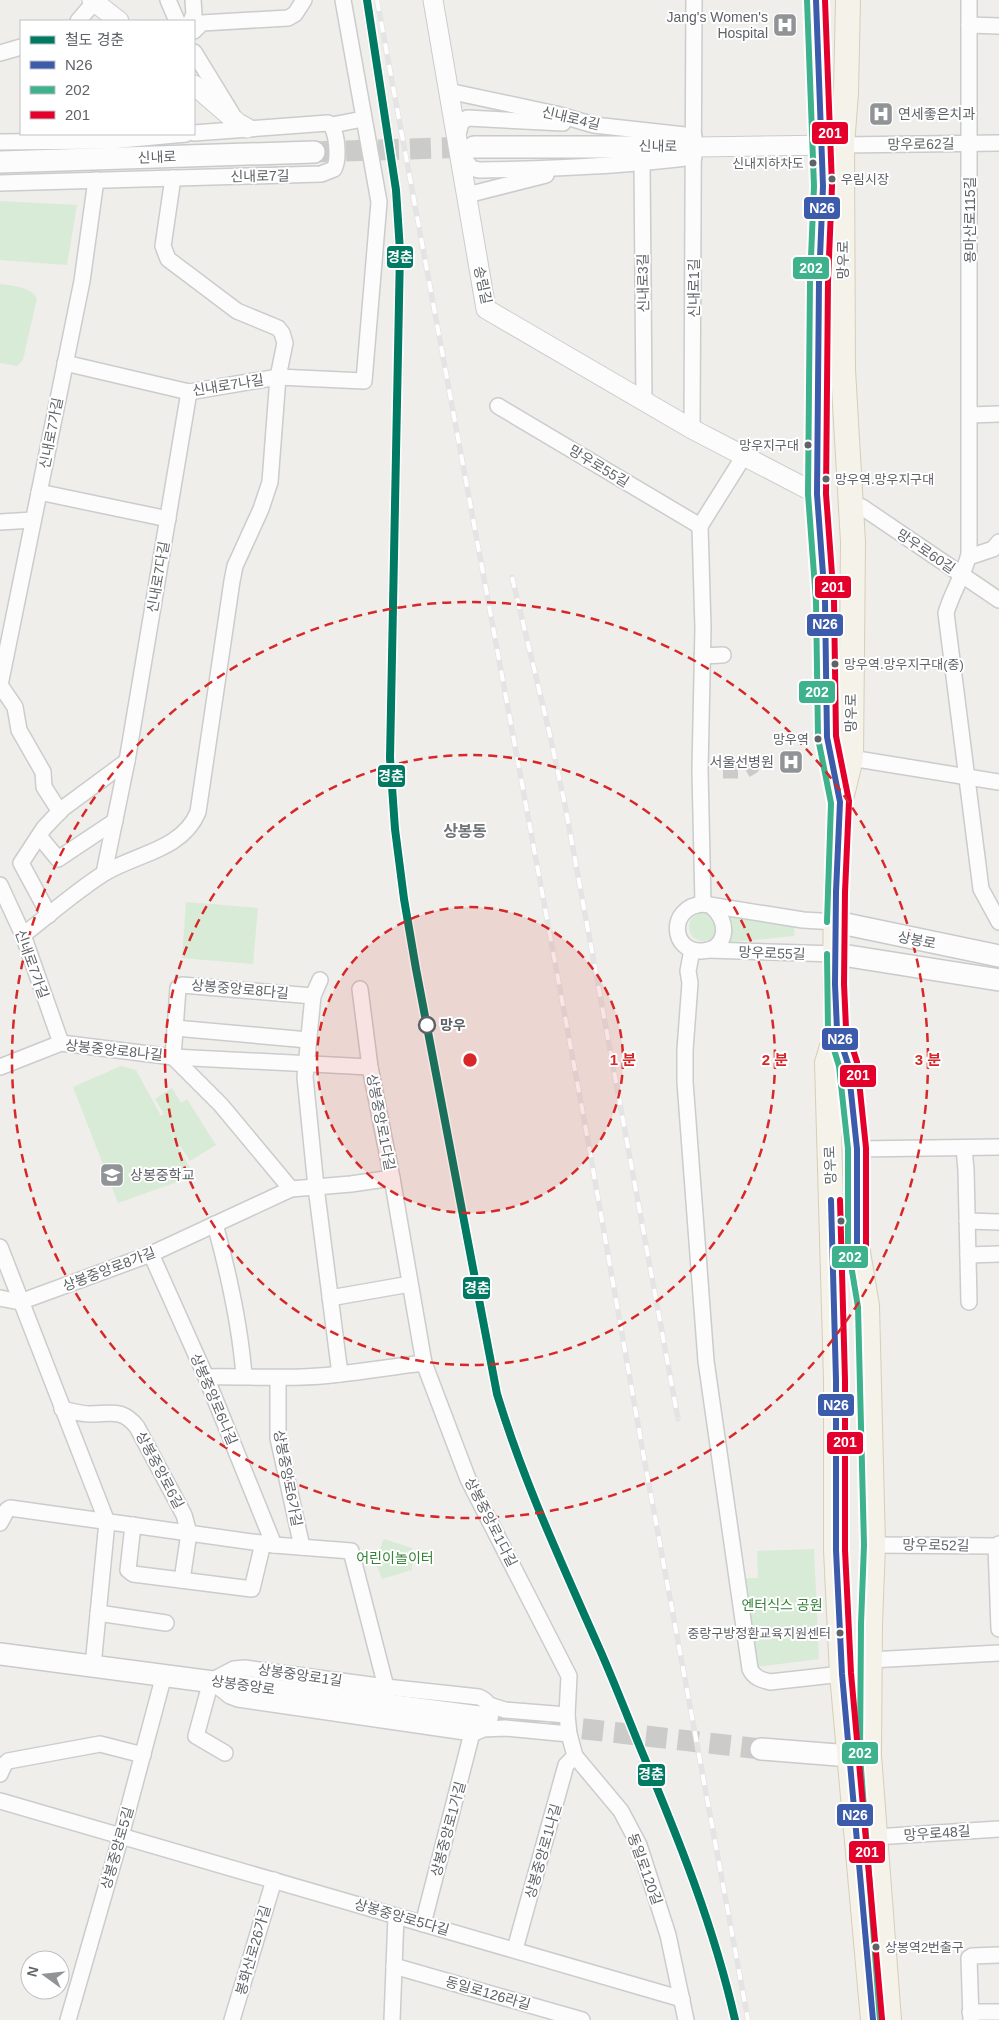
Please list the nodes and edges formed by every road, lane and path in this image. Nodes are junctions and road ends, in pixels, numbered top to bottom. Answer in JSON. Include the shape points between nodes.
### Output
{"nodes":[{"id":1,"x":168,"y":0,"type":"edge"},
{"id":2,"x":193,"y":0,"type":"edge"},
{"id":3,"x":304,"y":0,"type":"edge"},
{"id":4,"x":343,"y":0,"type":"edge"},
{"id":5,"x":433,"y":0,"type":"edge"},
{"id":6,"x":694,"y":0,"type":"edge"},
{"id":7,"x":816,"y":0,"type":"edge"},
{"id":8,"x":848,"y":0,"type":"edge"},
{"id":9,"x":969,"y":0,"type":"edge"},
{"id":10,"x":94,"y":1,"type":"edge"},
{"id":11,"x":79,"y":20,"type":"edge"},
{"id":12,"x":118,"y":20,"type":"edge"},
{"id":13,"x":178,"y":20,"type":"edge"},
{"id":14,"x":191,"y":20,"type":"edge"},
{"id":15,"x":969,"y":25,"type":"junction"},
{"id":16,"x":999,"y":26,"type":"edge"},
{"id":17,"x":195,"y":30,"type":"edge"},
{"id":18,"x":20,"y":47,"type":"edge"},
{"id":19,"x":0,"y":53,"type":"edge"},
{"id":20,"x":195,"y":54,"type":"edge"},
{"id":21,"x":195,"y":86,"type":"edge"},
{"id":22,"x":448,"y":91,"type":"junction"},
{"id":23,"x":363,"y":120,"type":"junction"},
{"id":24,"x":594,"y":124,"type":"junction"},
{"id":25,"x":332,"y":125,"type":"junction"},
{"id":26,"x":242,"y":126,"type":"junction"},
{"id":27,"x":195,"y":133,"type":"edge"},
{"id":28,"x":166,"y":135,"type":"edge"},
{"id":29,"x":147,"y":136,"type":"edge"},
{"id":30,"x":0,"y":142,"type":"edge"},
{"id":31,"x":969,"y":143,"type":"junction"},
{"id":32,"x":999,"y":143,"type":"edge"},
{"id":33,"x":833,"y":145,"type":"junction"},
{"id":34,"x":464,"y":146,"type":"junction"},
{"id":35,"x":694,"y":147,"type":"junction"},
{"id":36,"x":314,"y":152,"type":"tunnel mouth"},
{"id":37,"x":0,"y":162,"type":"edge"},
{"id":38,"x":642,"y":164,"type":"junction"},
{"id":39,"x":572,"y":168,"type":"junction"},
{"id":40,"x":173,"y":178,"type":"junction"},
{"id":41,"x":96,"y":180,"type":"junction"},
{"id":42,"x":0,"y":182,"type":"edge"},
{"id":43,"x":467,"y":195,"type":"junction"},
{"id":44,"x":65,"y":363,"type":"junction"},
{"id":45,"x":278,"y":377,"type":"junction"},
{"id":46,"x":189,"y":392,"type":"junction"},
{"id":47,"x":644,"y":402,"type":"junction"},
{"id":48,"x":498,"y":406,"type":"dead end"},
{"id":49,"x":999,"y":414,"type":"edge"},
{"id":50,"x":970,"y":415,"type":"junction"},
{"id":51,"x":692,"y":429,"type":"junction"},
{"id":52,"x":744,"y":456,"type":"junction"},
{"id":53,"x":38,"y":492,"type":"junction"},
{"id":54,"x":817,"y":494,"type":"junction"},
{"id":55,"x":851,"y":504,"type":"junction"},
{"id":56,"x":168,"y":519,"type":"junction"},
{"id":57,"x":33,"y":520,"type":"junction"},
{"id":58,"x":0,"y":522,"type":"edge"},
{"id":59,"x":700,"y":526,"type":"junction"},
{"id":60,"x":999,"y":542,"type":"edge"},
{"id":61,"x":969,"y":557,"type":"junction"},
{"id":62,"x":963,"y":576,"type":"junction"},
{"id":63,"x":999,"y":600,"type":"edge"},
{"id":64,"x":723,"y":655,"type":"dead end"},
{"id":65,"x":702,"y":656,"type":"junction"},
{"id":66,"x":0,"y":684,"type":"edge"},
{"id":67,"x":851,"y":758,"type":"junction"},
{"id":68,"x":127,"y":761,"type":"junction"},
{"id":69,"x":967,"y":777,"type":"junction"},
{"id":70,"x":999,"y":782,"type":"edge"},
{"id":71,"x":840,"y":802,"type":"junction"},
{"id":72,"x":60,"y":812,"type":"junction"},
{"id":73,"x":115,"y":821,"type":"junction"},
{"id":74,"x":38,"y":836,"type":"junction"},
{"id":75,"x":104,"y":874,"type":"junction"},
{"id":76,"x":0,"y":885,"type":"edge"},
{"id":77,"x":707,"y":905,"type":"junction"},
{"id":78,"x":49,"y":916,"type":"junction"},
{"id":79,"x":836,"y":922,"type":"junction"},
{"id":80,"x":999,"y":922,"type":"edge"},
{"id":81,"x":23,"y":936,"type":"junction"},
{"id":82,"x":700,"y":951,"type":"junction"},
{"id":83,"x":836,"y":954,"type":"junction"},
{"id":84,"x":999,"y":956,"type":"edge"},
{"id":85,"x":320,"y":980,"type":"dead end"},
{"id":86,"x":999,"y":980,"type":"edge"},
{"id":87,"x":360,"y":989,"type":"dead end"},
{"id":88,"x":312,"y":996,"type":"junction"},
{"id":89,"x":175,"y":1028,"type":"junction"},
{"id":90,"x":838,"y":1030,"type":"junction"},
{"id":91,"x":308,"y":1040,"type":"junction"},
{"id":92,"x":61,"y":1043,"type":"junction"},
{"id":93,"x":173,"y":1057,"type":"junction"},
{"id":94,"x":305,"y":1063,"type":"junction"},
{"id":95,"x":0,"y":1066,"type":"edge"},
{"id":96,"x":370,"y":1067,"type":"junction"},
{"id":97,"x":999,"y":1147,"type":"edge"},
{"id":98,"x":964,"y":1148,"type":"junction"},
{"id":99,"x":857,"y":1149,"type":"junction"},
{"id":100,"x":392,"y":1178,"type":"junction"},
{"id":101,"x":316,"y":1187,"type":"junction"},
{"id":102,"x":291,"y":1189,"type":"junction"},
{"id":103,"x":967,"y":1222,"type":"junction"},
{"id":104,"x":999,"y":1222,"type":"edge"},
{"id":105,"x":215,"y":1224,"type":"junction"},
{"id":106,"x":0,"y":1247,"type":"edge"},
{"id":107,"x":151,"y":1254,"type":"junction"},
{"id":108,"x":999,"y":1254,"type":"edge"},
{"id":109,"x":968,"y":1255,"type":"junction"},
{"id":110,"x":410,"y":1284,"type":"junction"},
{"id":111,"x":0,"y":1298,"type":"edge"},
{"id":112,"x":330,"y":1298,"type":"junction"},
{"id":113,"x":20,"y":1302,"type":"junction"},
{"id":114,"x":968,"y":1302,"type":"dead end"},
{"id":115,"x":424,"y":1363,"type":"junction"},
{"id":116,"x":340,"y":1374,"type":"junction"},
{"id":117,"x":244,"y":1376,"type":"junction"},
{"id":118,"x":206,"y":1377,"type":"junction"},
{"id":119,"x":278,"y":1378,"type":"junction"},
{"id":120,"x":62,"y":1409,"type":"junction"},
{"id":121,"x":107,"y":1522,"type":"junction"},
{"id":122,"x":0,"y":1523,"type":"edge"},
{"id":123,"x":133,"y":1525,"type":"junction"},
{"id":124,"x":188,"y":1533,"type":"junction"},
{"id":125,"x":268,"y":1544,"type":"junction"},
{"id":126,"x":873,"y":1545,"type":"junction"},
{"id":127,"x":997,"y":1545,"type":"edge"},
{"id":128,"x":302,"y":1547,"type":"junction"},
{"id":129,"x":182,"y":1580,"type":"junction"},
{"id":130,"x":98,"y":1612,"type":"junction"},
{"id":131,"x":166,"y":1623,"type":"dead end"},
{"id":132,"x":999,"y":1629,"type":"edge"},
{"id":133,"x":999,"y":1653,"type":"edge"},
{"id":134,"x":0,"y":1654,"type":"edge"},
{"id":135,"x":870,"y":1660,"type":"junction"},
{"id":136,"x":94,"y":1666,"type":"junction"},
{"id":137,"x":842,"y":1674,"type":"junction"},
{"id":138,"x":164,"y":1675,"type":"junction"},
{"id":139,"x":569,"y":1676,"type":"joint"},
{"id":140,"x":211,"y":1681,"type":"junction"},
{"id":141,"x":386,"y":1687,"type":"junction"},
{"id":142,"x":567,"y":1715,"type":"junction"},
{"id":143,"x":483,"y":1721,"type":"junction"},
{"id":144,"x":569,"y":1734,"type":"junction"},
{"id":145,"x":761,"y":1749,"type":"tunnel mouth"},
{"id":146,"x":225,"y":1753,"type":"dead end"},
{"id":147,"x":143,"y":1755,"type":"junction"},
{"id":148,"x":860,"y":1755,"type":"junction"},
{"id":149,"x":575,"y":1756,"type":"junction"},
{"id":150,"x":0,"y":1774,"type":"edge"},
{"id":151,"x":0,"y":1801,"type":"edge"},
{"id":152,"x":999,"y":1829,"type":"edge"},
{"id":153,"x":121,"y":1836,"type":"junction"},
{"id":154,"x":875,"y":1837,"type":"junction"},
{"id":155,"x":274,"y":1880,"type":"junction"},
{"id":156,"x":396,"y":1916,"type":"junction"},
{"id":157,"x":423,"y":1924,"type":"junction"},
{"id":158,"x":514,"y":1949,"type":"junction"},
{"id":159,"x":999,"y":1955,"type":"edge"},
{"id":160,"x":394,"y":1966,"type":"junction"},
{"id":161,"x":682,"y":1999,"type":"junction"},
{"id":162,"x":999,"y":2012,"type":"edge"},
{"id":163,"x":970,"y":2016,"type":"edge"},
{"id":164,"x":68,"y":2020,"type":"edge"},
{"id":165,"x":232,"y":2020,"type":"edge"},
{"id":166,"x":392,"y":2020,"type":"edge"},
{"id":167,"x":582,"y":2020,"type":"edge"},
{"id":168,"x":686,"y":2020,"type":"edge"},
{"id":169,"x":873,"y":2020,"type":"edge"},
{"id":170,"x":889,"y":2020,"type":"edge"}],
"edges":[{"from":1,"to":13,"type":"street"},
{"from":2,"to":14,"type":"street"},
{"from":3,"to":17,"type":"street","via":[[295,14],[288,18],[202,23]]},
{"from":4,"to":23,"type":"street"},
{"from":5,"to":22,"type":"street","name":"송림길"},
{"from":6,"to":35,"type":"street","name":"신내로1길"},
{"from":7,"to":33,"type":"main road","name":"망우로","via":[[819,95]]},
{"from":8,"to":33,"type":"main road","name":"망우로","via":[[846,94]]},
{"from":9,"to":15,"type":"street","name":"용마산로115길"},
{"from":10,"to":11,"type":"street"},
{"from":10,"to":12,"type":"street"},
{"from":15,"to":16,"type":"street"},
{"from":15,"to":31,"type":"street","name":"용마산로115길"},
{"from":18,"to":19,"type":"street"},
{"from":20,"to":26,"type":"street"},
{"from":21,"to":26,"type":"street"},
{"from":22,"to":24,"type":"street","name":"신내로4길"},
{"from":22,"to":34,"type":"street","name":"송림길"},
{"from":23,"to":25,"type":"street"},
{"from":23,"to":45,"type":"street","name":"신내로7나길","via":[[379,202],[364,381]]},
{"from":24,"to":34,"type":"street","via":[[467,118],[461,123]]},
{"from":24,"to":35,"type":"street","name":"신내로4길"},
{"from":25,"to":26,"type":"street"},
{"from":25,"to":40,"type":"street","name":"신내로7길","via":[[337,159],[334,169],[328,173]]},
{"from":26,"to":27,"type":"street"},
{"from":28,"to":29,"type":"street"},
{"from":29,"to":30,"type":"street"},
{"from":31,"to":32,"type":"street","name":"망우로62길"},
{"from":31,"to":33,"type":"street","name":"망우로62길"},
{"from":31,"to":50,"type":"street","name":"용마산로115길"},
{"from":33,"to":35,"type":"street","name":"신내로"},
{"from":33,"to":54,"type":"main road","name":"망우로","via":[[823,186]]},
{"from":33,"to":55,"type":"main road","name":"망우로"},
{"from":34,"to":35,"type":"main road","name":"신내로"},
{"from":34,"to":39,"type":"street","via":[[471,168],[477,170]]},
{"from":34,"to":43,"type":"street","name":"송림길"},
{"from":35,"to":38,"type":"street"},
{"from":35,"to":51,"type":"street","name":"신내로1길"},
{"from":36,"to":37,"type":"main road","name":"신내로"},
{"from":38,"to":39,"type":"street"},
{"from":38,"to":47,"type":"street","name":"신내로3길"},
{"from":39,"to":43,"type":"street"},
{"from":40,"to":41,"type":"street","name":"신내로7길"},
{"from":40,"to":45,"type":"street","via":[[163,246],[165,254],[237,311],[278,328],[285,343]]},
{"from":41,"to":42,"type":"street","name":"신내로7길"},
{"from":41,"to":44,"type":"street","name":"신내로7가길","via":[[82,278]]},
{"from":43,"to":47,"type":"street","name":"송림길","via":[[486,308]]},
{"from":44,"to":46,"type":"street","name":"신내로7나길"},
{"from":44,"to":53,"type":"street","name":"신내로7가길"},
{"from":45,"to":46,"type":"street","name":"신내로7나길"},
{"from":45,"to":75,"type":"street","via":[[270,482],[235,566],[198,812],[193,823],[164,847]]},
{"from":46,"to":56,"type":"street","name":"신내로7다길"},
{"from":47,"to":51,"type":"street","name":"송림길"},
{"from":48,"to":59,"type":"street","name":"망우로55길"},
{"from":49,"to":50,"type":"street"},
{"from":50,"to":61,"type":"street","name":"용마산로115길"},
{"from":51,"to":52,"type":"street","name":"송림길"},
{"from":52,"to":54,"type":"street","name":"송림길"},
{"from":52,"to":59,"type":"street"},
{"from":53,"to":56,"type":"street"},
{"from":53,"to":57,"type":"street","name":"신내로7가길"},
{"from":54,"to":71,"type":"main road","name":"망우로","via":[[825,600],[827,737]]},
{"from":55,"to":62,"type":"street","name":"망우로60길","via":[[862,507]]},
{"from":55,"to":67,"type":"main road","name":"망우로"},
{"from":56,"to":68,"type":"street","name":"신내로7다길"},
{"from":57,"to":58,"type":"street"},
{"from":57,"to":66,"type":"street","name":"신내로7가길"},
{"from":59,"to":65,"type":"street"},
{"from":60,"to":61,"type":"street","via":[[993,549]]},
{"from":61,"to":62,"type":"street","name":"용마산로115길"},
{"from":62,"to":63,"type":"street","name":"망우로60길"},
{"from":62,"to":69,"type":"street","name":"용마산로115길","via":[[952,592],[946,613]]},
{"from":64,"to":65,"type":"street"},
{"from":65,"to":77,"type":"street","via":[[700,770]]},
{"from":66,"to":72,"type":"street","via":[[15,707],[19,730],[43,772],[44,787]]},
{"from":67,"to":69,"type":"street"},
{"from":67,"to":71,"type":"main road","name":"망우로"},
{"from":68,"to":72,"type":"street"},
{"from":68,"to":73,"type":"street","name":"신내로7다길"},
{"from":69,"to":70,"type":"street"},
{"from":69,"to":80,"type":"street","name":"용마산로115길","via":[[981,889]]},
{"from":71,"to":79,"type":"main road","name":"망우로"},
{"from":72,"to":74,"type":"street"},
{"from":73,"to":74,"type":"street","via":[[58,859]]},
{"from":73,"to":75,"type":"street","name":"신내로7다길"},
{"from":74,"to":78,"type":"street","via":[[21,863]]},
{"from":75,"to":78,"type":"street"},
{"from":76,"to":81,"type":"street","name":"신내로7가길"},
{"from":77,"to":79,"type":"street"},
{"from":77,"to":82,"type":"street","name":"망우로55길","via":[[718,911],[724,925],[720,941]]},
{"from":77,"to":82,"type":"street","via":[[687,908],[677,922],[680,940]]},
{"from":78,"to":81,"type":"street"},
{"from":79,"to":83,"type":"main road","name":"망우로"},
{"from":79,"to":84,"type":"main road","name":"상봉로"},
{"from":81,"to":92,"type":"street","name":"신내로7가길"},
{"from":82,"to":83,"type":"street","name":"망우로55길"},
{"from":82,"to":137,"type":"street","via":[[688,971],[686,1082],[706,1361],[750,1669],[760,1679],[770,1682]]},
{"from":83,"to":86,"type":"main road","name":"상봉로"},
{"from":83,"to":90,"type":"main road","name":"망우로"},
{"from":85,"to":88,"type":"street"},
{"from":87,"to":96,"type":"street","name":"상봉중앙로1다길"},
{"from":88,"to":89,"type":"street","name":"상봉중앙로8다길","via":[[180,985]]},
{"from":88,"to":91,"type":"street"},
{"from":89,"to":91,"type":"street"},
{"from":89,"to":93,"type":"street","name":"상봉중앙로8다길"},
{"from":90,"to":99,"type":"main road","name":"망우로","via":[[848,1064]]},
{"from":90,"to":137,"type":"main road","name":"망우로","via":[[827,1063],[836,1380],[836,1550]]},
{"from":91,"to":94,"type":"street"},
{"from":92,"to":93,"type":"street","name":"상봉중앙로8나길"},
{"from":92,"to":95,"type":"street","name":"상봉중앙로8나길"},
{"from":93,"to":94,"type":"street","name":"상봉중앙로8나길"},
{"from":93,"to":102,"type":"street","name":"상봉중앙로8나길","via":[[221,1105]]},
{"from":94,"to":96,"type":"street","name":"상봉중앙로8나길"},
{"from":94,"to":101,"type":"street"},
{"from":96,"to":100,"type":"street","name":"상봉중앙로1다길"},
{"from":97,"to":98,"type":"street"},
{"from":98,"to":99,"type":"street"},
{"from":98,"to":103,"type":"street"},
{"from":99,"to":126,"type":"main road","name":"망우로","via":[[857,1246],[868,1306]]},
{"from":100,"to":101,"type":"street","name":"상봉중앙로8가길"},
{"from":100,"to":110,"type":"street","name":"상봉중앙로1다길"},
{"from":101,"to":102,"type":"street","name":"상봉중앙로8가길"},
{"from":101,"to":112,"type":"street"},
{"from":102,"to":105,"type":"street","name":"상봉중앙로8가길"},
{"from":103,"to":104,"type":"street"},
{"from":103,"to":109,"type":"street"},
{"from":105,"to":107,"type":"street","name":"상봉중앙로8가길"},
{"from":105,"to":117,"type":"street","via":[[233,1292]]},
{"from":106,"to":113,"type":"street"},
{"from":107,"to":113,"type":"street","name":"상봉중앙로8가길"},
{"from":107,"to":118,"type":"street","name":"상봉중앙로6나길"},
{"from":108,"to":109,"type":"street"},
{"from":109,"to":114,"type":"street"},
{"from":110,"to":112,"type":"street"},
{"from":110,"to":115,"type":"street","name":"상봉중앙로1다길"},
{"from":111,"to":113,"type":"street"},
{"from":112,"to":116,"type":"street"},
{"from":113,"to":120,"type":"street"},
{"from":115,"to":116,"type":"street"},
{"from":115,"to":139,"type":"street","name":"상봉중앙로1다길","via":[[468,1480]]},
{"from":116,"to":119,"type":"street"},
{"from":117,"to":118,"type":"street"},
{"from":117,"to":119,"type":"street"},
{"from":118,"to":125,"type":"street","name":"상봉중앙로6나길"},
{"from":119,"to":128,"type":"street","name":"상봉중앙로6가길","via":[[278,1438]]},
{"from":120,"to":121,"type":"street"},
{"from":120,"to":124,"type":"street","name":"상봉중앙로6길","via":[[87,1414],[118,1413],[129,1419],[137,1427],[178,1502]]},
{"from":121,"to":122,"type":"street","via":[[10,1508]]},
{"from":121,"to":123,"type":"street","name":"상봉중앙로6가길"},
{"from":121,"to":130,"type":"street"},
{"from":123,"to":124,"type":"street","name":"상봉중앙로6가길"},
{"from":123,"to":129,"type":"street","via":[[129,1572]]},
{"from":124,"to":125,"type":"street","name":"상봉중앙로6가길"},
{"from":124,"to":129,"type":"street"},
{"from":125,"to":128,"type":"street","name":"상봉중앙로6가길"},
{"from":125,"to":129,"type":"street","via":[[252,1589]]},
{"from":126,"to":127,"type":"street","name":"망우로52길"},
{"from":126,"to":135,"type":"main road","name":"망우로"},
{"from":127,"to":132,"type":"street"},
{"from":128,"to":141,"type":"street","name":"상봉중앙로6가길","via":[[352,1551]]},
{"from":130,"to":131,"type":"street"},
{"from":130,"to":136,"type":"street"},
{"from":133,"to":135,"type":"street"},
{"from":134,"to":136,"type":"main road","name":"상봉중앙로"},
{"from":135,"to":148,"type":"main road","name":"망우로"},
{"from":136,"to":138,"type":"main road","name":"상봉중앙로"},
{"from":137,"to":148,"type":"main road","name":"망우로"},
{"from":138,"to":140,"type":"main road","name":"상봉중앙로"},
{"from":138,"to":147,"type":"street","name":"상봉중앙로5길"},
{"from":139,"to":142,"type":"street","name":"동일로120길"},
{"from":140,"to":141,"type":"street","name":"상봉중앙로1길","via":[[234,1669],[245,1668]]},
{"from":140,"to":143,"type":"main road","name":"상봉중앙로"},
{"from":140,"to":146,"type":"street","via":[[196,1736]]},
{"from":141,"to":143,"type":"street","name":"상봉중앙로1길","via":[[484,1698]]},
{"from":142,"to":143,"type":"street","name":"상봉중앙로1길","via":[[505,1710]]},
{"from":142,"to":144,"type":"street","name":"동일로120길"},
{"from":143,"to":144,"type":"street","name":"상봉중앙로1길","via":[[505,1728]]},
{"from":143,"to":157,"type":"street","name":"상봉중앙로1가길"},
{"from":144,"to":149,"type":"street","name":"동일로120길"},
{"from":145,"to":148,"type":"main road"},
{"from":147,"to":150,"type":"street","via":[[98,1744],[8,1761]]},
{"from":147,"to":153,"type":"street","name":"상봉중앙로5길"},
{"from":148,"to":154,"type":"main road","name":"망우로"},
{"from":148,"to":169,"type":"main road","name":"망우로"},
{"from":149,"to":158,"type":"street","name":"상봉중앙로1나길","via":[[566,1765]]},
{"from":149,"to":161,"type":"street","name":"동일로120길","via":[[621,1811],[639,1845],[668,1935]]},
{"from":151,"to":153,"type":"street","name":"상봉중앙로5다길"},
{"from":152,"to":154,"type":"street","name":"망우로48길"},
{"from":153,"to":155,"type":"street","name":"상봉중앙로5다길"},
{"from":153,"to":164,"type":"street","name":"상봉중앙로5길"},
{"from":154,"to":170,"type":"main road","name":"망우로"},
{"from":155,"to":156,"type":"street","name":"상봉중앙로5다길"},
{"from":155,"to":165,"type":"street","name":"봉화산로26가길"},
{"from":156,"to":157,"type":"street","name":"상봉중앙로5다길"},
{"from":156,"to":160,"type":"street"},
{"from":157,"to":158,"type":"street","name":"상봉중앙로5다길"},
{"from":158,"to":161,"type":"street","name":"상봉중앙로5다길"},
{"from":159,"to":163,"type":"street","via":[[968,1958]]},
{"from":160,"to":166,"type":"street"},
{"from":160,"to":167,"type":"street","name":"동일로126라길"},
{"from":161,"to":168,"type":"street","name":"동일로120길"},
{"from":162,"to":163,"type":"street"}]}
